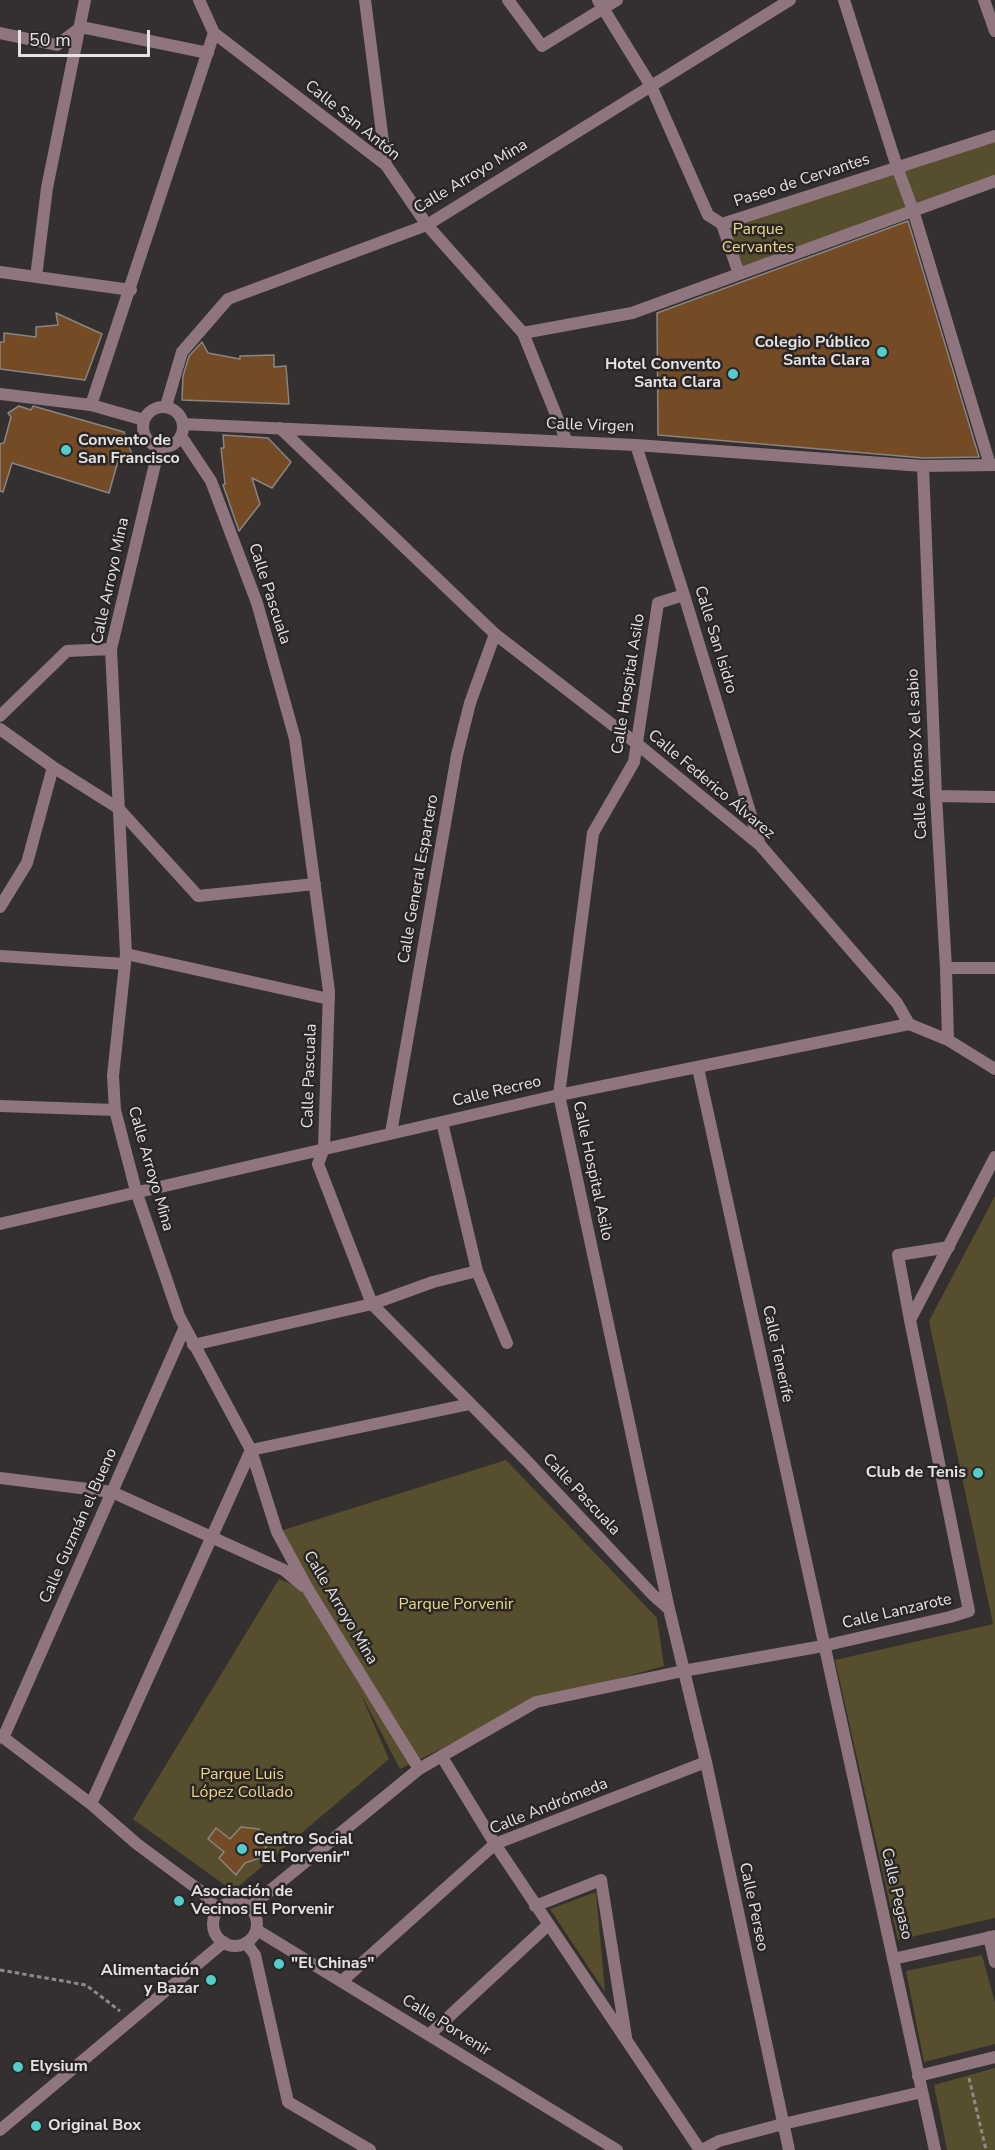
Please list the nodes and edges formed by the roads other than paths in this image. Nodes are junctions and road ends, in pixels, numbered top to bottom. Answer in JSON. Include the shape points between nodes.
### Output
{"nodes":[{"id":1,"x":85,"y":0,"type":"edge"},
{"id":2,"x":199,"y":0,"type":"edge"},
{"id":3,"x":365,"y":0,"type":"edge"},
{"id":4,"x":508,"y":0,"type":"edge"},
{"id":5,"x":616,"y":0,"type":"edge"},
{"id":6,"x":790,"y":0,"type":"edge"},
{"id":7,"x":844,"y":0,"type":"edge"},
{"id":8,"x":984,"y":0,"type":"edge"},
{"id":9,"x":601,"y":4,"type":"edge"},
{"id":10,"x":770,"y":5,"type":"edge"},
{"id":11,"x":81,"y":27,"type":"junction"},
{"id":12,"x":995,"y":31,"type":"edge"},
{"id":13,"x":0,"y":33,"type":"edge"},
{"id":14,"x":214,"y":33,"type":"junction"},
{"id":15,"x":208,"y":53,"type":"junction"},
{"id":16,"x":651,"y":86,"type":"junction"},
{"id":17,"x":995,"y":136,"type":"edge"},
{"id":18,"x":386,"y":165,"type":"junction"},
{"id":19,"x":897,"y":167,"type":"junction"},
{"id":20,"x":995,"y":182,"type":"edge"},
{"id":21,"x":913,"y":210,"type":"junction"},
{"id":22,"x":722,"y":224,"type":"junction"},
{"id":23,"x":427,"y":225,"type":"junction"},
{"id":24,"x":0,"y":272,"type":"edge"},
{"id":25,"x":738,"y":274,"type":"junction"},
{"id":26,"x":36,"y":277,"type":"junction"},
{"id":27,"x":131,"y":290,"type":"junction"},
{"id":28,"x":523,"y":333,"type":"junction"},
{"id":29,"x":0,"y":394,"type":"edge"},
{"id":30,"x":91,"y":405,"type":"junction"},
{"id":31,"x":166,"y":406,"type":"junction"},
{"id":32,"x":144,"y":420,"type":"junction"},
{"id":33,"x":280,"y":428,"type":"junction"},
{"id":34,"x":182,"y":430,"type":"junction"},
{"id":35,"x":567,"y":442,"type":"junction"},
{"id":36,"x":636,"y":445,"type":"junction"},
{"id":37,"x":159,"y":447,"type":"junction"},
{"id":38,"x":992,"y":465,"type":"edge"},
{"id":39,"x":923,"y":466,"type":"junction"},
{"id":40,"x":684,"y":595,"type":"junction"},
{"id":41,"x":495,"y":634,"type":"junction"},
{"id":42,"x":111,"y":649,"type":"junction"},
{"id":43,"x":0,"y":716,"type":"edge"},
{"id":44,"x":0,"y":729,"type":"edge"},
{"id":45,"x":636,"y":743,"type":"junction"},
{"id":46,"x":53,"y":767,"type":"junction"},
{"id":47,"x":936,"y":796,"type":"junction"},
{"id":48,"x":995,"y":797,"type":"edge"},
{"id":49,"x":118,"y":808,"type":"junction"},
{"id":50,"x":760,"y":845,"type":"junction"},
{"id":51,"x":315,"y":884,"type":"junction"},
{"id":52,"x":0,"y":907,"type":"edge"},
{"id":53,"x":0,"y":956,"type":"edge"},
{"id":54,"x":126,"y":959,"type":"junction"},
{"id":55,"x":946,"y":968,"type":"junction"},
{"id":56,"x":995,"y":968,"type":"edge"},
{"id":57,"x":329,"y":999,"type":"junction"},
{"id":58,"x":909,"y":1024,"type":"junction"},
{"id":59,"x":948,"y":1040,"type":"junction"},
{"id":60,"x":698,"y":1068,"type":"junction"},
{"id":61,"x":995,"y":1069,"type":"edge"},
{"id":62,"x":559,"y":1095,"type":"junction"},
{"id":63,"x":0,"y":1106,"type":"edge"},
{"id":64,"x":115,"y":1110,"type":"junction"},
{"id":65,"x":442,"y":1122,"type":"junction"},
{"id":66,"x":391,"y":1133,"type":"junction"},
{"id":67,"x":324,"y":1148,"type":"junction"},
{"id":68,"x":995,"y":1157,"type":"edge"},
{"id":69,"x":136,"y":1191,"type":"junction"},
{"id":70,"x":0,"y":1224,"type":"edge"},
{"id":71,"x":950,"y":1247,"type":"junction"},
{"id":72,"x":477,"y":1271,"type":"junction"},
{"id":73,"x":372,"y":1304,"type":"junction"},
{"id":74,"x":910,"y":1320,"type":"junction"},
{"id":75,"x":185,"y":1327,"type":"junction"},
{"id":76,"x":507,"y":1343,"type":"dead end"},
{"id":77,"x":194,"y":1345,"type":"junction"},
{"id":78,"x":470,"y":1404,"type":"junction"},
{"id":79,"x":252,"y":1450,"type":"junction"},
{"id":80,"x":0,"y":1479,"type":"edge"},
{"id":81,"x":112,"y":1492,"type":"junction"},
{"id":82,"x":212,"y":1537,"type":"junction"},
{"id":83,"x":309,"y":1591,"type":"junction"},
{"id":84,"x":669,"y":1609,"type":"junction"},
{"id":85,"x":823,"y":1646,"type":"junction"},
{"id":86,"x":683,"y":1671,"type":"junction"},
{"id":87,"x":2,"y":1736,"type":"edge"},
{"id":88,"x":442,"y":1757,"type":"junction"},
{"id":89,"x":705,"y":1762,"type":"junction"},
{"id":90,"x":419,"y":1769,"type":"junction"},
{"id":91,"x":91,"y":1804,"type":"junction"},
{"id":92,"x":495,"y":1844,"type":"junction"},
{"id":93,"x":535,"y":1906,"type":"junction"},
{"id":94,"x":250,"y":1907,"type":"junction"},
{"id":95,"x":218,"y":1910,"type":"junction"},
{"id":96,"x":549,"y":1925,"type":"junction"},
{"id":97,"x":256,"y":1930,"type":"junction"},
{"id":98,"x":992,"y":1936,"type":"edge"},
{"id":99,"x":224,"y":1942,"type":"junction"},
{"id":100,"x":246,"y":1943,"type":"junction"},
{"id":101,"x":893,"y":1959,"type":"junction"},
{"id":102,"x":995,"y":1962,"type":"edge"},
{"id":103,"x":342,"y":1981,"type":"junction"},
{"id":104,"x":429,"y":2035,"type":"junction"},
{"id":105,"x":626,"y":2042,"type":"junction"},
{"id":106,"x":995,"y":2057,"type":"edge"},
{"id":107,"x":918,"y":2076,"type":"junction"},
{"id":108,"x":922,"y":2092,"type":"junction"},
{"id":109,"x":783,"y":2124,"type":"junction"},
{"id":110,"x":0,"y":2130,"type":"edge"},
{"id":111,"x":370,"y":2150,"type":"edge"},
{"id":112,"x":617,"y":2150,"type":"edge"},
{"id":113,"x":701,"y":2150,"type":"edge"},
{"id":114,"x":789,"y":2150,"type":"edge"},
{"id":115,"x":935,"y":2150,"type":"edge"}],
"edges":[{"from":1,"to":11,"type":"street"},
{"from":2,"to":14,"type":"street","name":"Calle San Antón"},
{"from":3,"to":18,"type":"street"},
{"from":4,"to":9,"type":"street","via":[[542,46]]},
{"from":5,"to":9,"type":"street"},
{"from":6,"to":10,"type":"street","name":"Calle Arroyo Mina"},
{"from":7,"to":19,"type":"street"},
{"from":8,"to":12,"type":"street"},
{"from":9,"to":16,"type":"street"},
{"from":10,"to":16,"type":"street","name":"Calle Arroyo Mina"},
{"from":11,"to":13,"type":"street","via":[[57,45]]},
{"from":11,"to":15,"type":"street"},
{"from":11,"to":26,"type":"street","via":[[47,188]]},
{"from":14,"to":15,"type":"street"},
{"from":14,"to":18,"type":"street","name":"Calle San Antón"},
{"from":15,"to":27,"type":"street"},
{"from":16,"to":22,"type":"street","via":[[708,215]]},
{"from":16,"to":23,"type":"street","name":"Calle Arroyo Mina"},
{"from":17,"to":19,"type":"street","name":"Paseo de Cervantes"},
{"from":18,"to":23,"type":"street","name":"Calle San Antón"},
{"from":19,"to":21,"type":"street"},
{"from":19,"to":22,"type":"street","name":"Paseo de Cervantes"},
{"from":20,"to":21,"type":"street"},
{"from":21,"to":25,"type":"street"},
{"from":21,"to":38,"type":"street"},
{"from":22,"to":25,"type":"street","name":"Paseo de Cervantes"},
{"from":23,"to":28,"type":"street","name":"Calle San Antón"},
{"from":23,"to":31,"type":"street","name":"Calle Arroyo Mina","via":[[228,299],[182,352]]},
{"from":24,"to":26,"type":"street"},
{"from":25,"to":28,"type":"street","via":[[632,313]]},
{"from":26,"to":27,"type":"street"},
{"from":27,"to":30,"type":"street"},
{"from":28,"to":35,"type":"street","name":"Calle San Antón"},
{"from":29,"to":30,"type":"street"},
{"from":30,"to":32,"type":"street"},
{"from":31,"to":32,"type":"street","via":[[152,409]]},
{"from":31,"to":34,"type":"street","via":[[177,412]]},
{"from":32,"to":37,"type":"street","via":[[143,434]]},
{"from":33,"to":34,"type":"street","name":"Calle Virgen"},
{"from":33,"to":35,"type":"street","name":"Calle Virgen"},
{"from":33,"to":41,"type":"street","name":"Calle Federico Álvarez"},
{"from":34,"to":37,"type":"street","via":[[171,445]]},
{"from":34,"to":51,"type":"street","name":"Calle Pascuala","via":[[211,481],[257,603],[295,739]]},
{"from":35,"to":36,"type":"street","name":"Calle Virgen"},
{"from":36,"to":39,"type":"street","name":"Calle Virgen"},
{"from":36,"to":40,"type":"street","name":"Calle San Isidro"},
{"from":37,"to":42,"type":"street","name":"Calle Arroyo Mina"},
{"from":38,"to":39,"type":"street","name":"Calle Virgen"},
{"from":39,"to":47,"type":"street","name":"Calle Alfonso X el sabio"},
{"from":40,"to":45,"type":"street","name":"Calle Hospital Asilo","via":[[658,603]]},
{"from":40,"to":50,"type":"street","name":"Calle San Isidro"},
{"from":41,"to":45,"type":"street","name":"Calle Federico Álvarez"},
{"from":41,"to":66,"type":"street","name":"Calle General Espartero","via":[[470,703],[457,755]]},
{"from":42,"to":43,"type":"street","via":[[67,651]]},
{"from":42,"to":49,"type":"street","name":"Calle Arroyo Mina"},
{"from":44,"to":46,"type":"street"},
{"from":45,"to":50,"type":"street","name":"Calle Federico Álvarez"},
{"from":45,"to":62,"type":"street","name":"Calle Hospital Asilo","via":[[634,762],[593,833]]},
{"from":46,"to":49,"type":"street"},
{"from":46,"to":52,"type":"street","via":[[27,863]]},
{"from":47,"to":48,"type":"street"},
{"from":47,"to":55,"type":"street","name":"Calle Alfonso X el sabio"},
{"from":49,"to":51,"type":"street","via":[[198,896]]},
{"from":49,"to":54,"type":"street","name":"Calle Arroyo Mina"},
{"from":50,"to":58,"type":"street","name":"Calle Federico Álvarez","via":[[897,1003]]},
{"from":51,"to":57,"type":"street","name":"Calle Pascuala"},
{"from":53,"to":54,"type":"street"},
{"from":54,"to":57,"type":"street"},
{"from":54,"to":64,"type":"street","name":"Calle Arroyo Mina","via":[[113,1076]]},
{"from":55,"to":56,"type":"street"},
{"from":55,"to":59,"type":"street","name":"Calle Alfonso X el sabio"},
{"from":57,"to":67,"type":"street","name":"Calle Pascuala"},
{"from":58,"to":59,"type":"street"},
{"from":58,"to":60,"type":"street","name":"Calle Recreo"},
{"from":59,"to":61,"type":"street"},
{"from":60,"to":62,"type":"street","name":"Calle Recreo"},
{"from":60,"to":85,"type":"street","name":"Calle Tenerife"},
{"from":62,"to":65,"type":"street","name":"Calle Recreo"},
{"from":62,"to":84,"type":"street","name":"Calle Hospital Asilo"},
{"from":63,"to":64,"type":"street"},
{"from":64,"to":69,"type":"street","name":"Calle Arroyo Mina"},
{"from":65,"to":66,"type":"street","name":"Calle Recreo"},
{"from":65,"to":72,"type":"street"},
{"from":66,"to":67,"type":"street","name":"Calle Recreo"},
{"from":67,"to":69,"type":"street","name":"Calle Recreo"},
{"from":67,"to":73,"type":"street","name":"Calle Pascuala","via":[[318,1164]]},
{"from":68,"to":71,"type":"street"},
{"from":69,"to":70,"type":"street","name":"Calle Recreo"},
{"from":69,"to":75,"type":"street","name":"Calle Arroyo Mina"},
{"from":71,"to":74,"type":"street"},
{"from":71,"to":74,"type":"street","name":"Calle Lanzarote","via":[[898,1256]]},
{"from":72,"to":73,"type":"street"},
{"from":72,"to":76,"type":"street"},
{"from":73,"to":77,"type":"street"},
{"from":73,"to":78,"type":"street","name":"Calle Pascuala"},
{"from":74,"to":85,"type":"street","name":"Calle Lanzarote","via":[[969,1611]]},
{"from":75,"to":77,"type":"street","name":"Calle Arroyo Mina"},
{"from":75,"to":81,"type":"street","name":"Calle Guzmán el Bueno"},
{"from":77,"to":79,"type":"street","name":"Calle Arroyo Mina"},
{"from":78,"to":79,"type":"street"},
{"from":78,"to":84,"type":"street","name":"Calle Pascuala"},
{"from":79,"to":82,"type":"street"},
{"from":79,"to":83,"type":"street","name":"Calle Arroyo Mina","via":[[277,1532]]},
{"from":80,"to":81,"type":"street"},
{"from":81,"to":82,"type":"street"},
{"from":81,"to":87,"type":"street","name":"Calle Guzmán el Bueno"},
{"from":82,"to":83,"type":"street","via":[[284,1570]]},
{"from":82,"to":91,"type":"street"},
{"from":83,"to":90,"type":"street","name":"Calle Arroyo Mina"},
{"from":84,"to":86,"type":"street","name":"Calle Hospital Asilo"},
{"from":85,"to":86,"type":"street","name":"Calle Lanzarote"},
{"from":85,"to":101,"type":"street","name":"Calle Pegaso"},
{"from":86,"to":88,"type":"street","name":"Calle Lanzarote","via":[[536,1702]]},
{"from":86,"to":89,"type":"street","name":"Calle Perseo"},
{"from":87,"to":91,"type":"street"},
{"from":88,"to":90,"type":"street","name":"Calle Lanzarote"},
{"from":88,"to":92,"type":"street"},
{"from":89,"to":92,"type":"street","name":"Calle Andrómeda"},
{"from":89,"to":109,"type":"street","name":"Calle Perseo"},
{"from":90,"to":94,"type":"street","name":"Calle Lanzarote"},
{"from":91,"to":95,"type":"street"},
{"from":92,"to":93,"type":"street"},
{"from":92,"to":103,"type":"street","name":"Calle Andrómeda"},
{"from":93,"to":96,"type":"street"},
{"from":93,"to":105,"type":"street","via":[[601,1880]]},
{"from":94,"to":95,"type":"street","via":[[229,1902]]},
{"from":94,"to":97,"type":"street","via":[[255,1913]]},
{"from":95,"to":99,"type":"street","via":[[214,1927]]},
{"from":96,"to":104,"type":"street"},
{"from":96,"to":105,"type":"street"},
{"from":97,"to":100,"type":"street"},
{"from":97,"to":103,"type":"street","name":"Calle Porvenir"},
{"from":98,"to":101,"type":"street"},
{"from":98,"to":102,"type":"street"},
{"from":99,"to":100,"type":"street","via":[[237,1946]]},
{"from":99,"to":110,"type":"street"},
{"from":100,"to":111,"type":"street","via":[[255,1955],[288,2102]]},
{"from":101,"to":107,"type":"street","name":"Calle Pegaso"},
{"from":103,"to":104,"type":"street","name":"Calle Porvenir"},
{"from":104,"to":112,"type":"street","name":"Calle Porvenir"},
{"from":105,"to":113,"type":"street"},
{"from":106,"to":107,"type":"street"},
{"from":107,"to":108,"type":"street","name":"Calle Pegaso"},
{"from":108,"to":109,"type":"street"},
{"from":108,"to":115,"type":"street","name":"Calle Pegaso"},
{"from":109,"to":113,"type":"street","via":[[719,2141]]},
{"from":109,"to":114,"type":"street","name":"Calle Perseo"}]}
